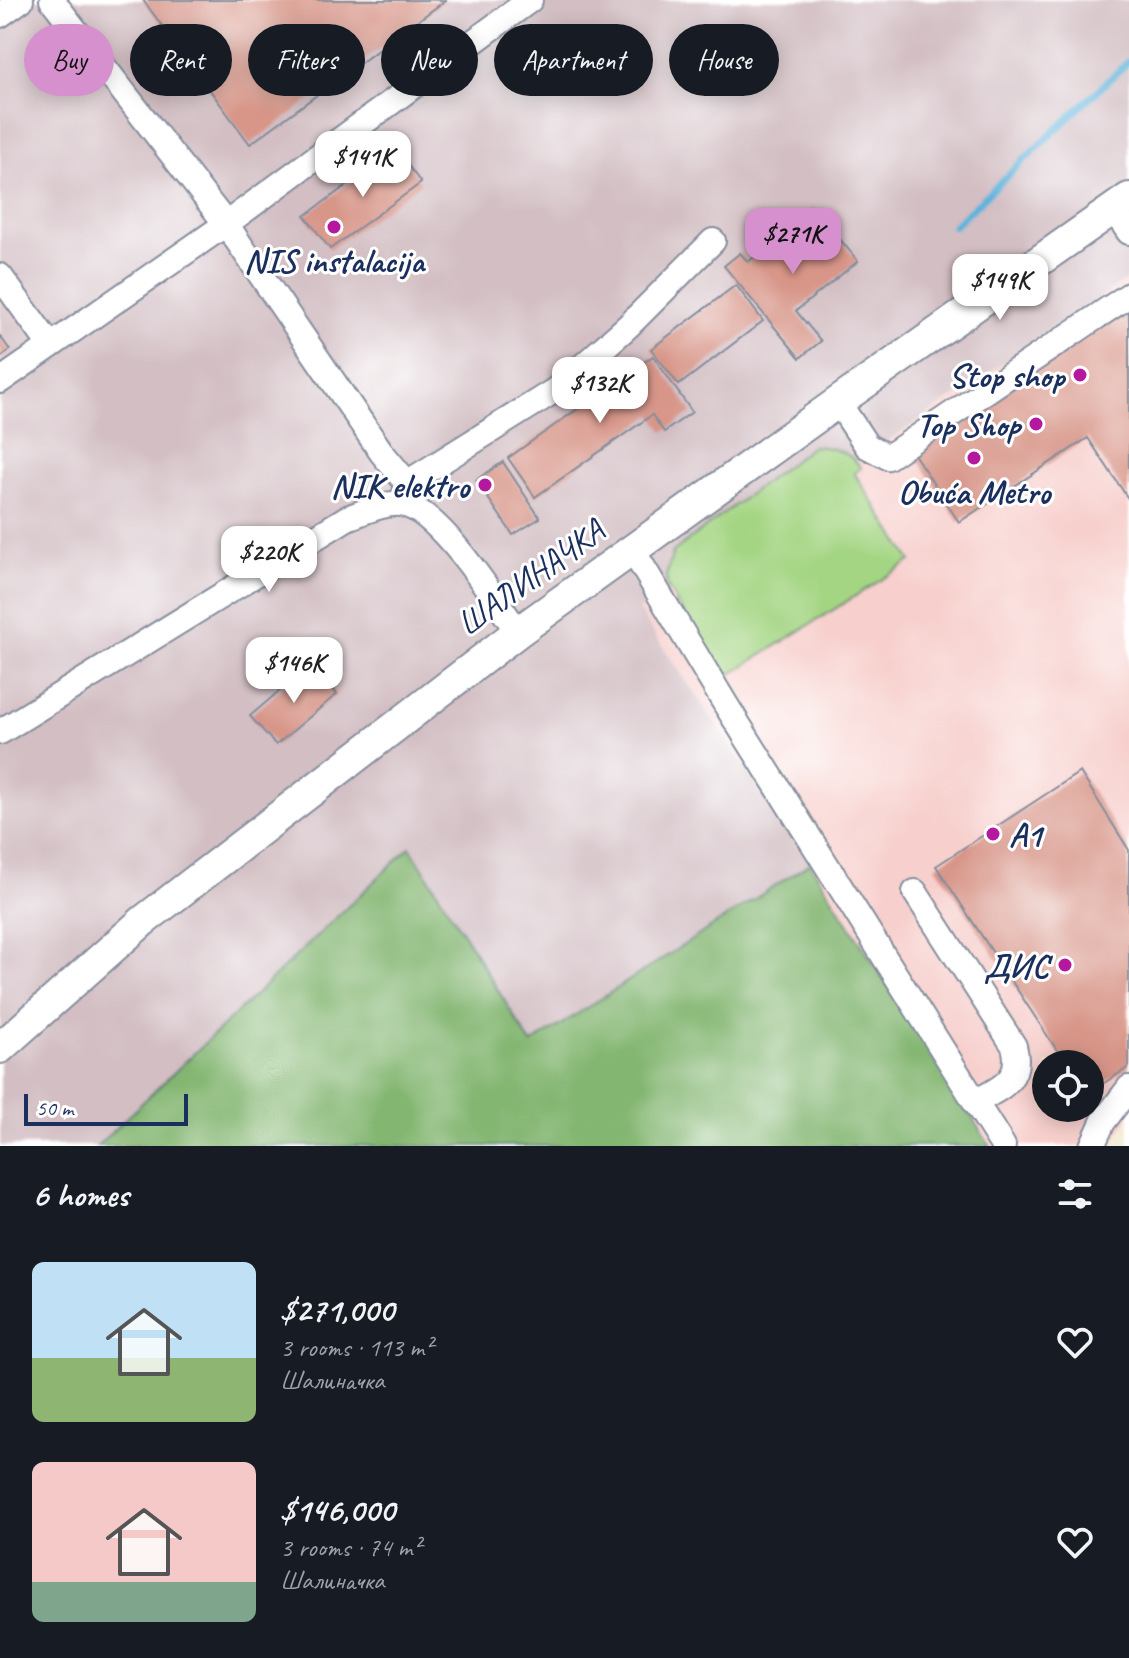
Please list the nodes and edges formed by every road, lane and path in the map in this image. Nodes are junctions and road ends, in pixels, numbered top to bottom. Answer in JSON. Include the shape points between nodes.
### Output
{"nodes":[{"id":1,"x":21,"y":0,"type":"edge"},
{"id":2,"x":52,"y":0,"type":"edge"},
{"id":3,"x":530,"y":0,"type":"edge"},
{"id":4,"x":0,"y":15,"type":"edge"},
{"id":5,"x":1124,"y":213,"type":"edge"},
{"id":6,"x":226,"y":224,"type":"junction"},
{"id":7,"x":713,"y":241,"type":"dead end"},
{"id":8,"x":0,"y":276,"type":"edge"},
{"id":9,"x":1129,"y":295,"type":"edge"},
{"id":10,"x":50,"y":345,"type":"junction"},
{"id":11,"x":0,"y":381,"type":"edge"},
{"id":12,"x":838,"y":402,"type":"junction"},
{"id":13,"x":405,"y":494,"type":"junction"},
{"id":14,"x":632,"y":549,"type":"junction"},
{"id":15,"x":518,"y":632,"type":"junction"},
{"id":16,"x":0,"y":732,"type":"edge"},
{"id":17,"x":915,"y":892,"type":"dead end"},
{"id":18,"x":0,"y":1048,"type":"edge"},
{"id":19,"x":1129,"y":1088,"type":"edge"},
{"id":20,"x":975,"y":1102,"type":"junction"},
{"id":21,"x":1003,"y":1146,"type":"edge"},
{"id":22,"x":1092,"y":1146,"type":"edge"}],
"edges":[{"from":1,"to":4,"type":"street"},
{"from":2,"to":6,"type":"street"},
{"from":3,"to":6,"type":"street"},
{"from":5,"to":12,"type":"main road","name":"ШАЛИНАЧКА"},
{"from":6,"to":10,"type":"street"},
{"from":6,"to":13,"type":"street"},
{"from":7,"to":13,"type":"street","via":[[557,389]]},
{"from":8,"to":10,"type":"street"},
{"from":9,"to":12,"type":"street","via":[[888,457],[867,446]]},
{"from":10,"to":11,"type":"street"},
{"from":12,"to":14,"type":"main road","name":"ШАЛИНАЧКА"},
{"from":13,"to":15,"type":"street","via":[[454,545]]},
{"from":13,"to":16,"type":"street","via":[[347,518]]},
{"from":14,"to":15,"type":"main road","name":"ШАЛИНАЧКА"},
{"from":14,"to":20,"type":"street"},
{"from":15,"to":18,"type":"main road","name":"ШАЛИНАЧКА","via":[[143,921]]},
{"from":17,"to":20,"type":"street","via":[[1014,1046],[1018,1060],[1005,1086]]},
{"from":19,"to":22,"type":"street"},
{"from":20,"to":21,"type":"street"}]}
